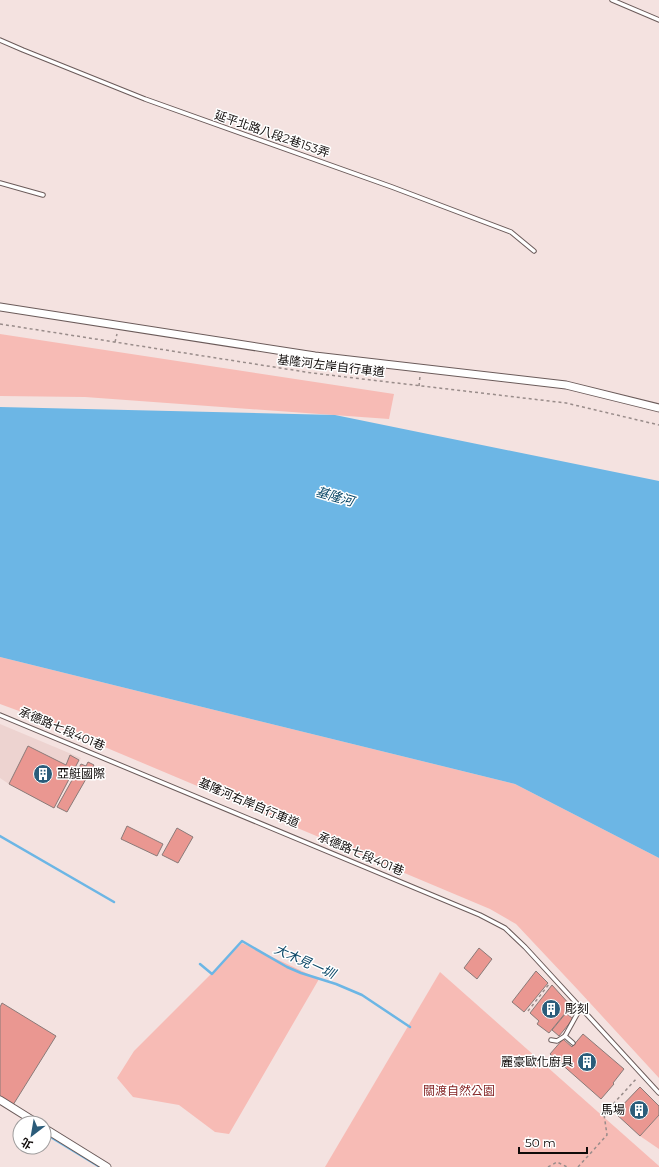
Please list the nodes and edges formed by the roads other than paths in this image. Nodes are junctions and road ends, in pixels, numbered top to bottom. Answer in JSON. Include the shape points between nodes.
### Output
{"nodes":[{"id":1,"x":612,"y":0,"type":"edge"},
{"id":2,"x":659,"y":20,"type":"edge"},
{"id":3,"x":0,"y":40,"type":"edge"},
{"id":4,"x":0,"y":183,"type":"edge"},
{"id":5,"x":43,"y":195,"type":"dead end"},
{"id":6,"x":534,"y":251,"type":"dead end"},
{"id":7,"x":0,"y":307,"type":"edge"},
{"id":8,"x":659,"y":408,"type":"edge"},
{"id":9,"x":0,"y":715,"type":"edge"},
{"id":10,"x":581,"y":1007,"type":"junction"},
{"id":11,"x":565,"y":1036,"type":"junction"},
{"id":12,"x":551,"y":1040,"type":"dead end"},
{"id":13,"x":573,"y":1043,"type":"dead end"},
{"id":14,"x":659,"y":1093,"type":"edge"},
{"id":15,"x":0,"y":1100,"type":"edge"},
{"id":16,"x":23,"y":1115,"type":"edge"},
{"id":17,"x":52,"y":1133,"type":"edge"},
{"id":18,"x":107,"y":1167,"type":"edge"}],
"edges":[{"from":1,"to":2,"type":"lane"},
{"from":3,"to":6,"type":"lane","name":"延平北路八段2巷153弄","via":[[145,99],[511,232]]},
{"from":4,"to":5,"type":"lane"},
{"from":7,"to":8,"type":"street","via":[[315,356],[566,385]]},
{"from":9,"to":10,"type":"lane","name":"承德路七段401巷","via":[[480,915],[505,928]]},
{"from":10,"to":11,"type":"lane"},
{"from":10,"to":14,"type":"lane","name":"承德路七段401巷"},
{"from":11,"to":12,"type":"lane","via":[[557,1041]]},
{"from":11,"to":13,"type":"lane"},
{"from":15,"to":16,"type":"street"},
{"from":17,"to":18,"type":"street"}]}
